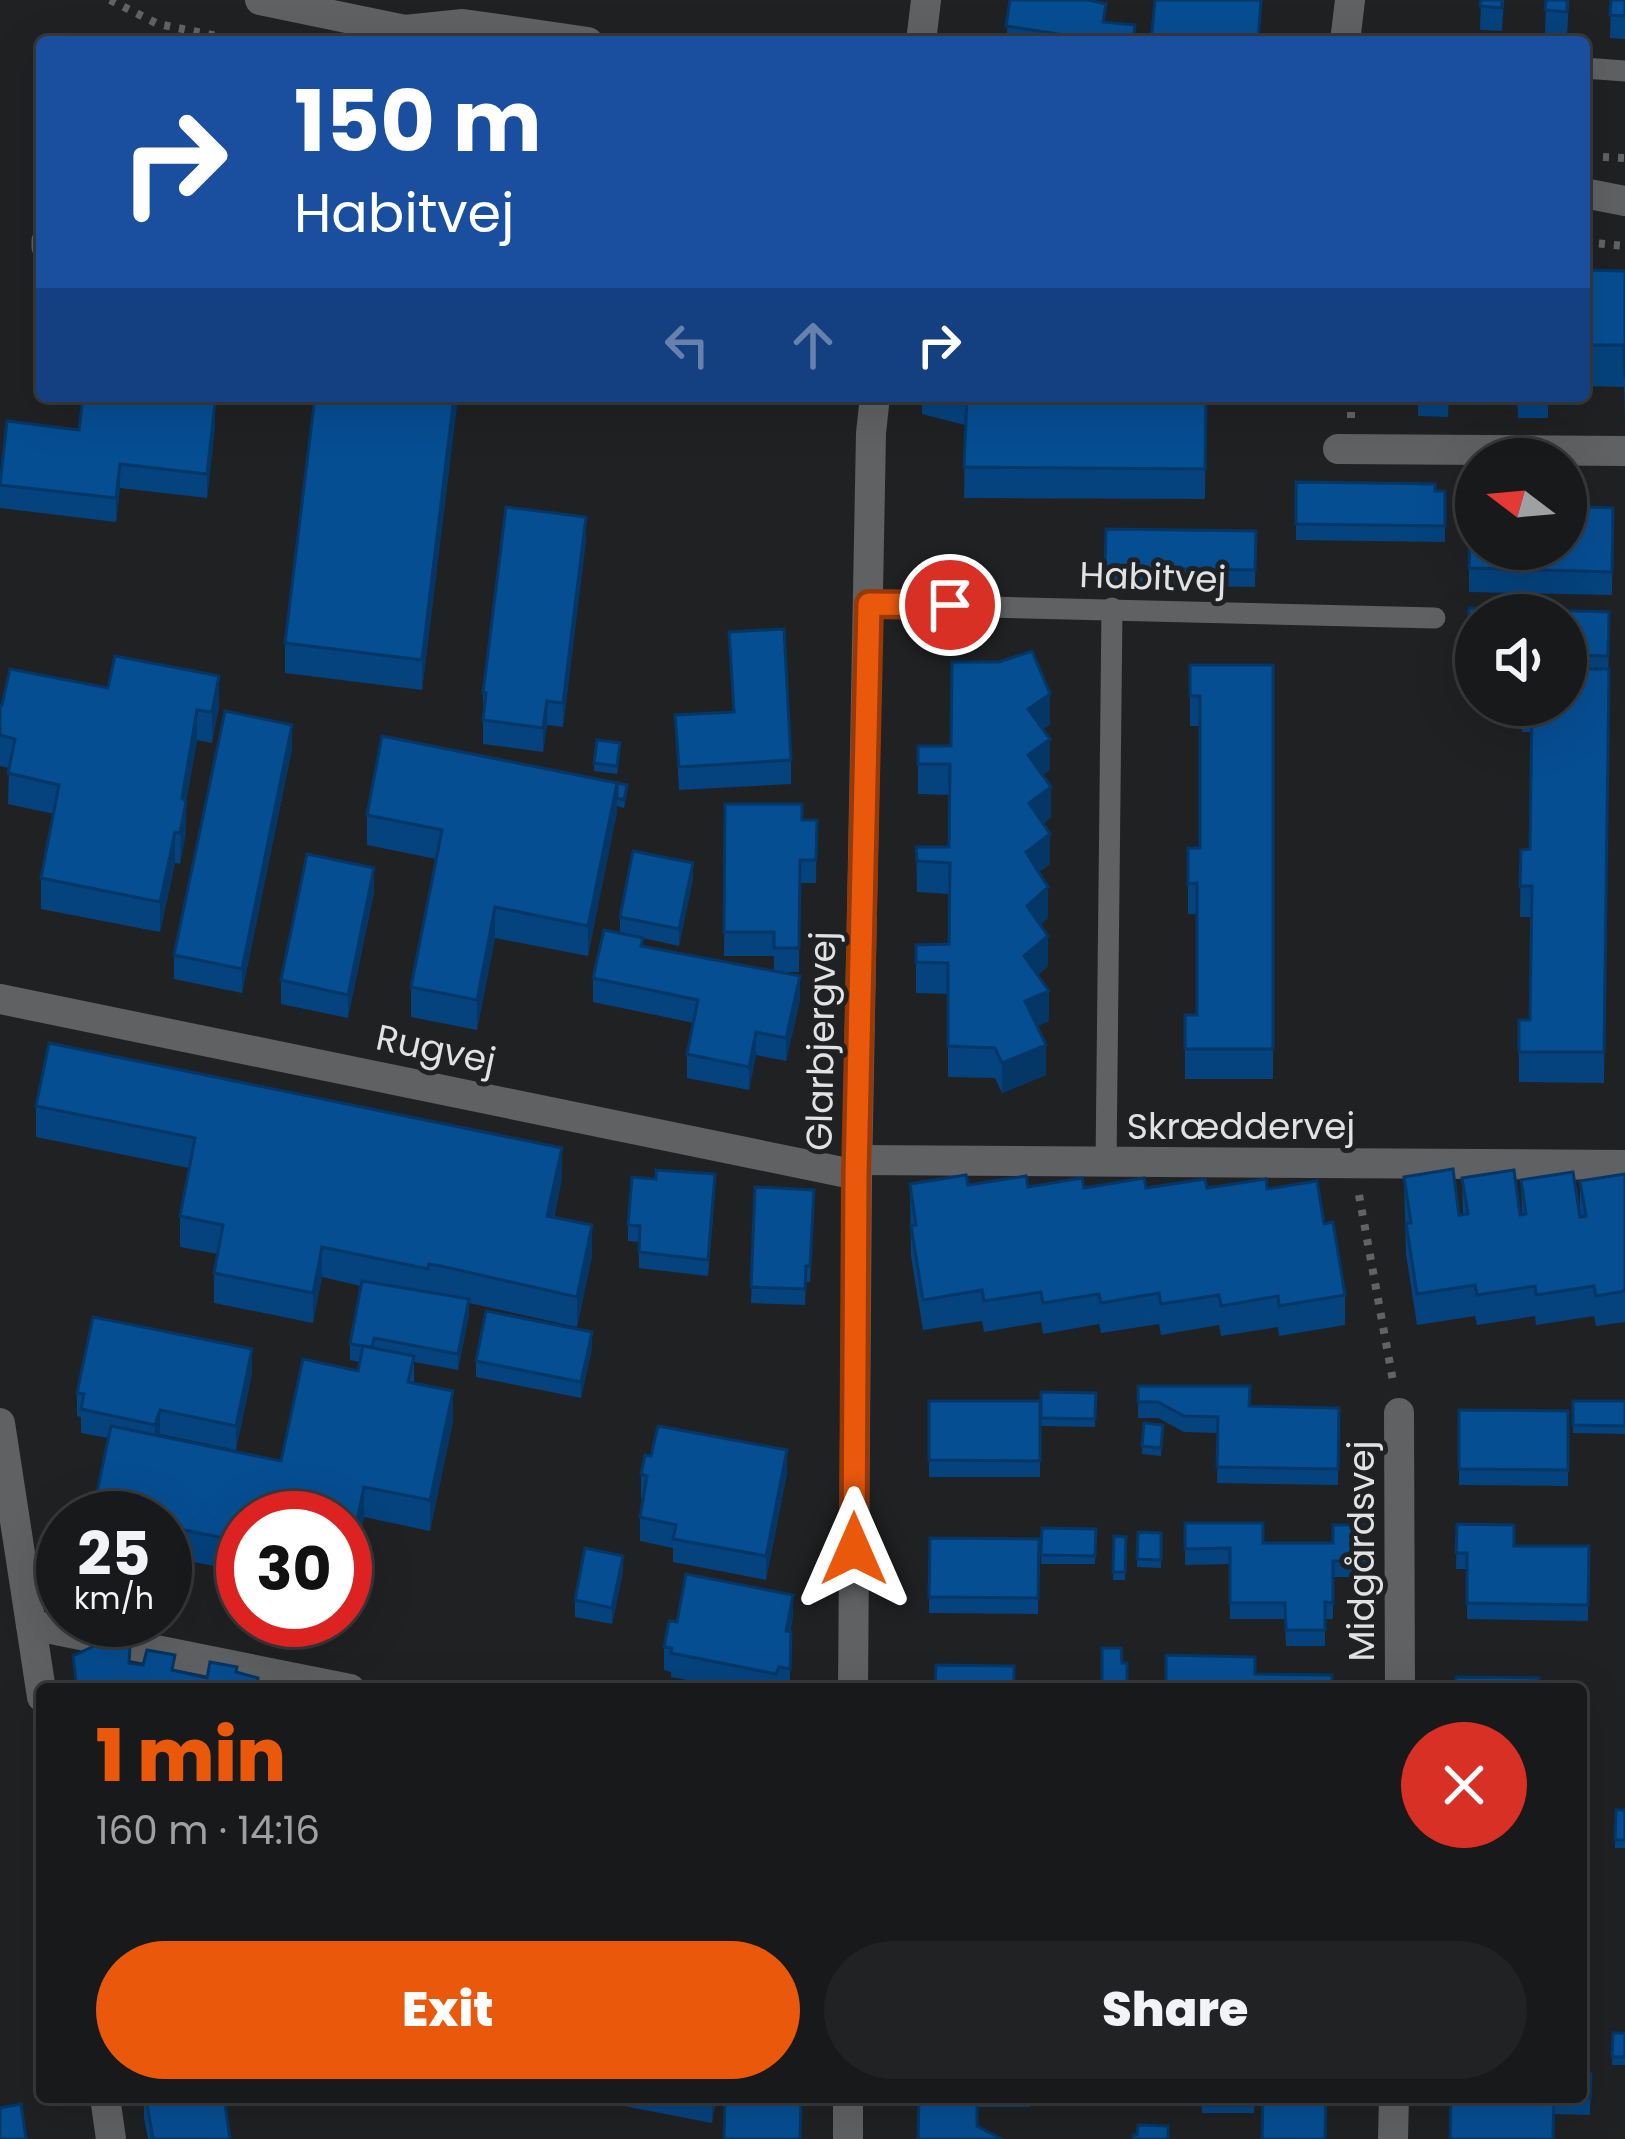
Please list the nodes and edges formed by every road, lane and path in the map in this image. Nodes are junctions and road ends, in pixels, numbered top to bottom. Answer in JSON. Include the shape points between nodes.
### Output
{"nodes":[{"id":1,"x":110,"y":0,"type":"edge"},
{"id":2,"x":260,"y":0,"type":"edge"},
{"id":3,"x":926,"y":0,"type":"edge"},
{"id":4,"x":1350,"y":0,"type":"edge"},
{"id":5,"x":218,"y":36,"type":"edge"},
{"id":6,"x":417,"y":36,"type":"edge"},
{"id":7,"x":544,"y":36,"type":"edge"},
{"id":8,"x":921,"y":36,"type":"edge"},
{"id":9,"x":1347,"y":36,"type":"edge"},
{"id":10,"x":1590,"y":68,"type":"edge"},
{"id":11,"x":1625,"y":71,"type":"edge"},
{"id":12,"x":1590,"y":194,"type":"edge"},
{"id":13,"x":1625,"y":203,"type":"edge"},
{"id":14,"x":1590,"y":207,"type":"edge"},
{"id":15,"x":1590,"y":243,"type":"edge"},
{"id":16,"x":1625,"y":246,"type":"edge"},
{"id":17,"x":874,"y":402,"type":"edge"},
{"id":18,"x":1338,"y":449,"type":"dead end"},
{"id":19,"x":1625,"y":451,"type":"edge"},
{"id":20,"x":869,"y":604,"type":"junction"},
{"id":21,"x":1112,"y":608,"type":"junction"},
{"id":22,"x":1435,"y":618,"type":"dead end"},
{"id":23,"x":0,"y":999,"type":"edge"},
{"id":24,"x":1353,"y":1164,"type":"junction"},
{"id":25,"x":1106,"y":1165,"type":"junction"},
{"id":26,"x":1625,"y":1165,"type":"edge"},
{"id":27,"x":857,"y":1168,"type":"junction"},
{"id":28,"x":1400,"y":1413,"type":"joint"},
{"id":29,"x":0,"y":1423,"type":"edge"},
{"id":30,"x":31,"y":1625,"type":"junction"},
{"id":31,"x":40,"y":1683,"type":"edge"},
{"id":32,"x":320,"y":1683,"type":"edge"},
{"id":33,"x":853,"y":1683,"type":"edge"},
{"id":34,"x":1400,"y":1683,"type":"edge"},
{"id":35,"x":106,"y":2103,"type":"edge"},
{"id":36,"x":848,"y":2103,"type":"edge"},
{"id":37,"x":1394,"y":2103,"type":"edge"},
{"id":38,"x":111,"y":2139,"type":"edge"},
{"id":39,"x":848,"y":2139,"type":"edge"},
{"id":40,"x":1393,"y":2139,"type":"edge"}],
"edges":[{"from":1,"to":5,"type":"path","via":[[158,24]]},
{"from":2,"to":6,"type":"street"},
{"from":3,"to":8,"type":"street"},
{"from":4,"to":9,"type":"street"},
{"from":6,"to":7,"type":"street","via":[[463,25]]},
{"from":10,"to":11,"type":"lane"},
{"from":12,"to":13,"type":"street"},
{"from":13,"to":14,"type":"street"},
{"from":15,"to":16,"type":"path"},
{"from":17,"to":20,"type":"street","name":"Glarbjergvej"},
{"from":18,"to":19,"type":"street"},
{"from":20,"to":21,"type":"lane","name":"Habitvej"},
{"from":20,"to":27,"type":"street","name":"Glarbjergvej"},
{"from":21,"to":22,"type":"lane","name":"Habitvej"},
{"from":21,"to":25,"type":"lane"},
{"from":23,"to":27,"type":"street","name":"Rugvej"},
{"from":24,"to":25,"type":"street","name":"Skræddervej"},
{"from":24,"to":26,"type":"street","name":"Skræddervej"},
{"from":24,"to":28,"type":"path"},
{"from":25,"to":27,"type":"street","name":"Skræddervej"},
{"from":27,"to":33,"type":"street","name":"Glarbjergvej"},
{"from":28,"to":34,"type":"street","name":"Midgårdsvej"},
{"from":29,"to":30,"type":"street"},
{"from":30,"to":31,"type":"street"},
{"from":30,"to":32,"type":"street"},
{"from":35,"to":38,"type":"street"},
{"from":36,"to":39,"type":"street"},
{"from":37,"to":40,"type":"street"}]}
